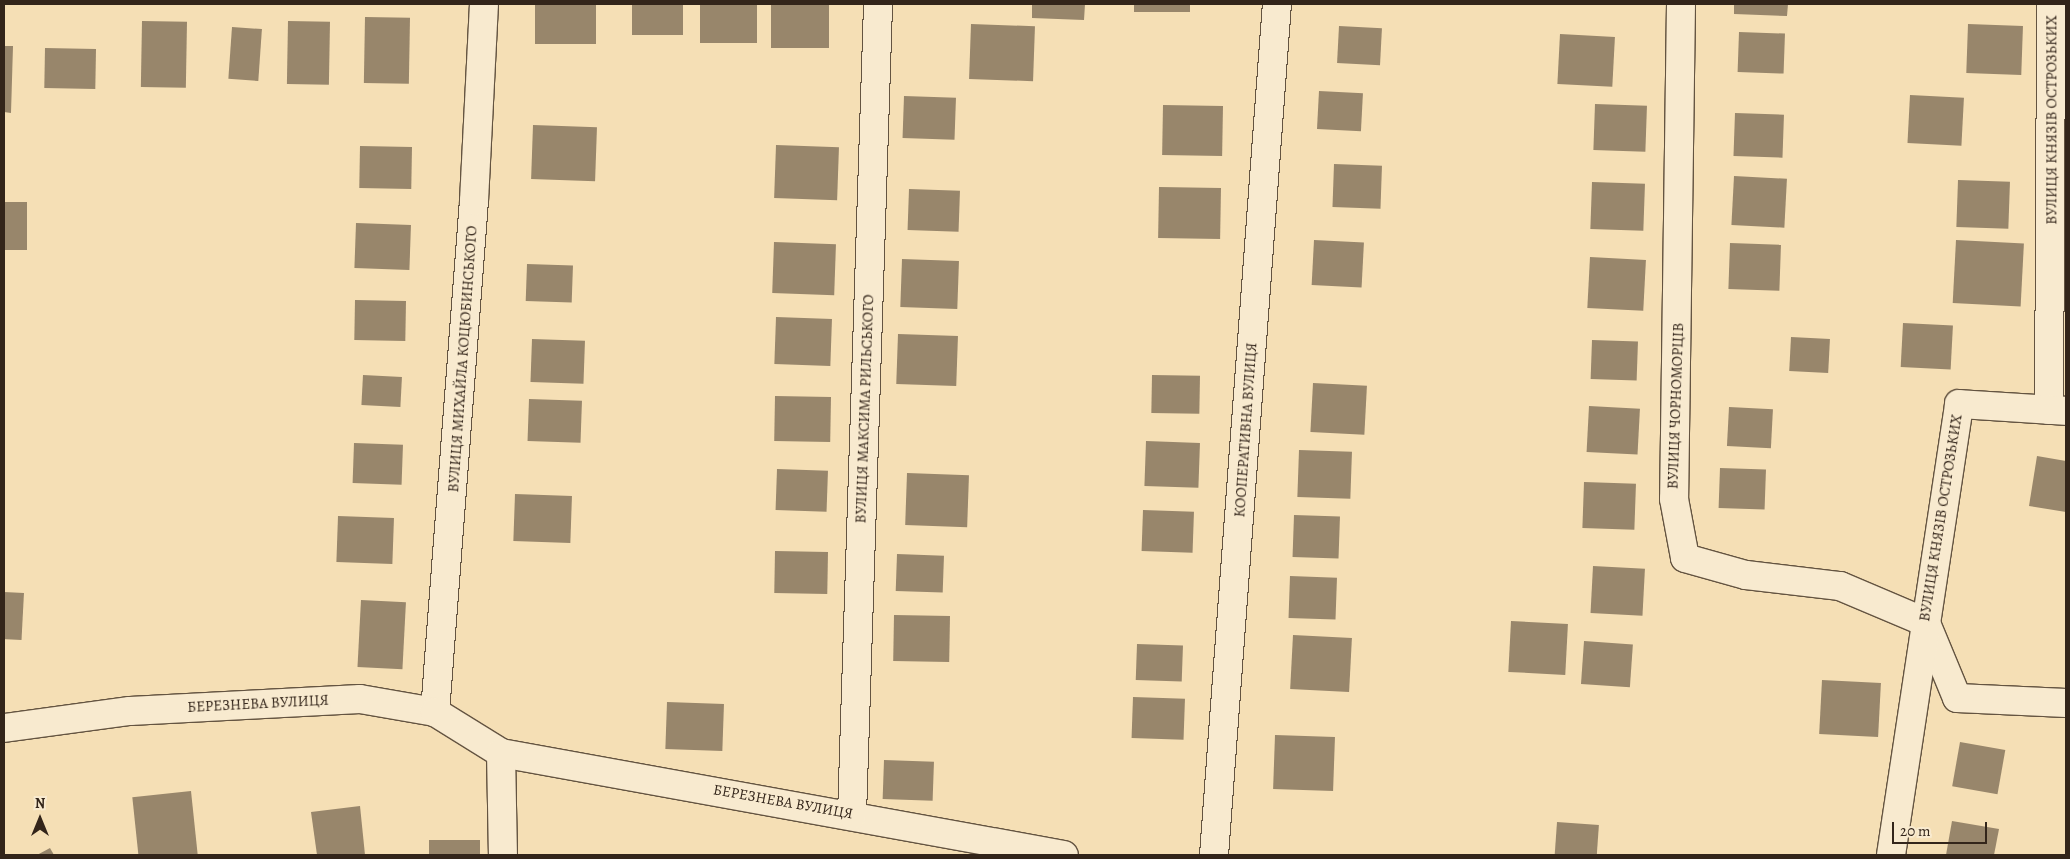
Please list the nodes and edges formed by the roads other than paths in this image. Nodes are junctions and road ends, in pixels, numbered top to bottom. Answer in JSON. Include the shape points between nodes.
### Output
{"nodes":[{"id":1,"x":484,"y":4,"type":"edge"},
{"id":2,"x":878,"y":4,"type":"edge"},
{"id":3,"x":1277,"y":4,"type":"edge"},
{"id":4,"x":1681,"y":4,"type":"edge"},
{"id":5,"x":2051,"y":4,"type":"edge"},
{"id":6,"x":2058,"y":410,"type":"edge"},
{"id":7,"x":1925,"y":622,"type":"junction"},
{"id":8,"x":2066,"y":703,"type":"edge"},
{"id":9,"x":435,"y":712,"type":"junction"},
{"id":10,"x":4,"y":728,"type":"edge"},
{"id":11,"x":501,"y":753,"type":"junction"},
{"id":12,"x":852,"y":814,"type":"junction"},
{"id":13,"x":503,"y":855,"type":"edge"},
{"id":14,"x":1064,"y":855,"type":"edge"},
{"id":15,"x":1214,"y":855,"type":"edge"},
{"id":16,"x":1891,"y":855,"type":"edge"}],
"edges":[{"from":1,"to":9,"type":"street","name":"ВУЛИЦЯ МИХАЙЛА КОЦЮБИНСЬКОГО","via":[[472,231]]},
{"from":2,"to":12,"type":"street","name":"ВУЛИЦЯ МАКСИМА РИЛЬСЬКОГО"},
{"from":3,"to":15,"type":"street","name":"КООПЕРАТИВНА ВУЛИЦЯ"},
{"from":4,"to":7,"type":"street","name":"ВУЛИЦЯ ЧОРНОМОРЦІВ","via":[[1674,499],[1685,558],[1746,575],[1840,586]]},
{"from":5,"to":6,"type":"street","name":"ВУЛИЦЯ КНЯЗІВ ОСТРОЗЬКИХ"},
{"from":6,"to":7,"type":"street","name":"ВУЛИЦЯ КНЯЗІВ ОСТРОЗЬКИХ","via":[[1959,404]]},
{"from":7,"to":8,"type":"street","via":[[1956,698]]},
{"from":7,"to":16,"type":"street","name":"ВУЛИЦЯ КНЯЗІВ ОСТРОЗЬКИХ"},
{"from":9,"to":10,"type":"street","name":"БЕРЕЗНЕВА ВУЛИЦЯ","via":[[360,699],[269,702],[130,711]]},
{"from":9,"to":11,"type":"street","name":"БЕРЕЗНЕВА ВУЛИЦЯ"},
{"from":11,"to":12,"type":"street","name":"БЕРЕЗНЕВА ВУЛИЦЯ"},
{"from":11,"to":13,"type":"street"},
{"from":12,"to":14,"type":"street","name":"БЕРЕЗНЕВА ВУЛИЦЯ"}]}
